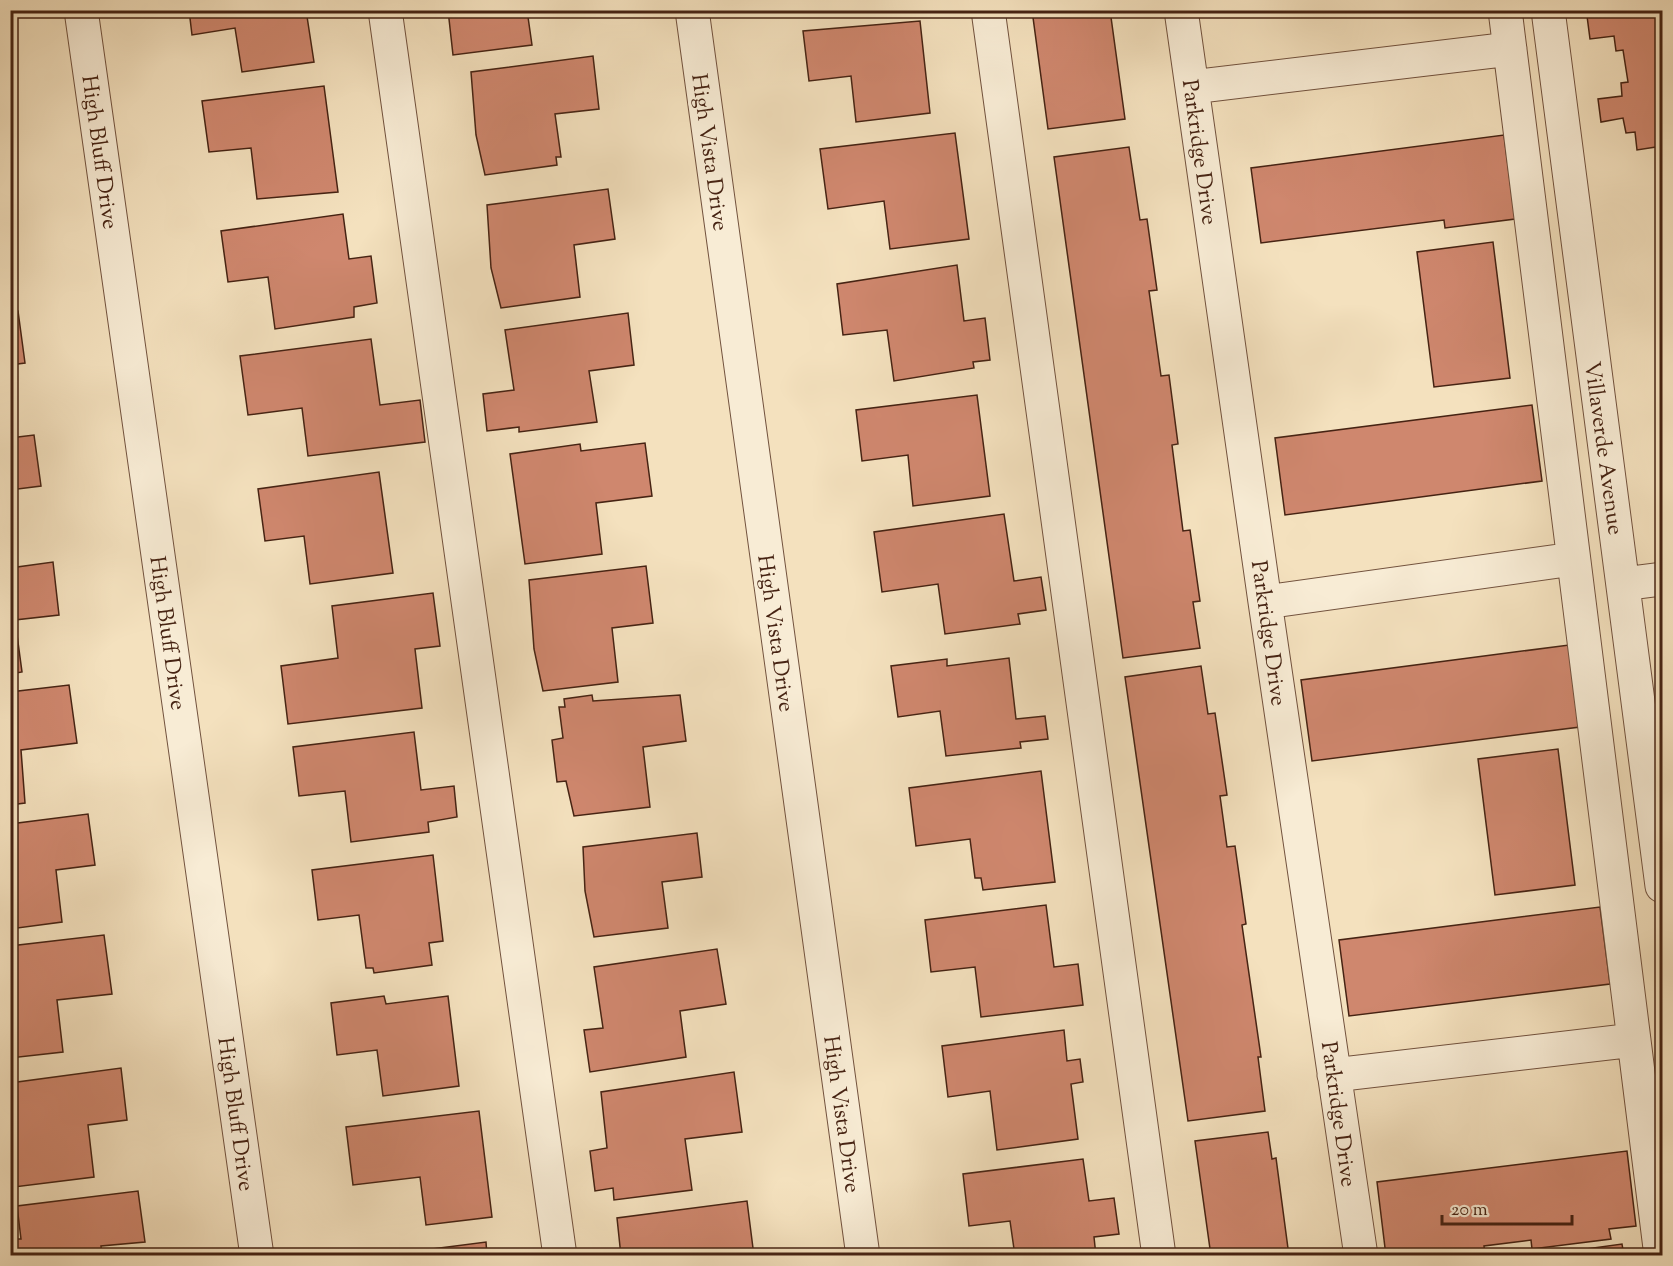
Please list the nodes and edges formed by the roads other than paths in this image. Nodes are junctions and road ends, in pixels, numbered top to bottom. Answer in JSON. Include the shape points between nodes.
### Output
{"nodes":[{"id":1,"x":81,"y":10,"type":"edge"},
{"id":2,"x":386,"y":10,"type":"edge"},
{"id":3,"x":692,"y":10,"type":"edge"},
{"id":4,"x":988,"y":10,"type":"edge"},
{"id":5,"x":1181,"y":10,"type":"edge"},
{"id":6,"x":1505,"y":10,"type":"edge"},
{"id":7,"x":1548,"y":10,"type":"edge"},
{"id":8,"x":1510,"y":49,"type":"junction"},
{"id":9,"x":1192,"y":87,"type":"junction"},
{"id":10,"x":1573,"y":559,"type":"junction"},
{"id":11,"x":1662,"y":579,"type":"edge"},
{"id":12,"x":1623,"y":584,"type":"junction"},
{"id":13,"x":1265,"y":602,"type":"junction"},
{"id":14,"x":1662,"y":886,"type":"edge"},
{"id":15,"x":1634,"y":1040,"type":"junction"},
{"id":16,"x":1334,"y":1075,"type":"junction"},
{"id":17,"x":257,"y":1256,"type":"edge"},
{"id":18,"x":560,"y":1256,"type":"edge"},
{"id":19,"x":863,"y":1256,"type":"edge"},
{"id":20,"x":1159,"y":1256,"type":"edge"},
{"id":21,"x":1361,"y":1256,"type":"edge"},
{"id":22,"x":1661,"y":1256,"type":"edge"}],
"edges":[{"from":1,"to":17,"type":"street","name":"High Bluff Drive"},
{"from":2,"to":18,"type":"street"},
{"from":3,"to":19,"type":"street","name":"High Vista Drive"},
{"from":4,"to":20,"type":"street"},
{"from":5,"to":9,"type":"street","name":"Parkridge Drive"},
{"from":6,"to":8,"type":"street"},
{"from":7,"to":12,"type":"street","name":"Villaverde Avenue"},
{"from":8,"to":9,"type":"street"},
{"from":8,"to":10,"type":"street"},
{"from":9,"to":13,"type":"street","name":"Parkridge Drive"},
{"from":10,"to":13,"type":"street"},
{"from":10,"to":15,"type":"street"},
{"from":11,"to":12,"type":"street"},
{"from":12,"to":14,"type":"street","name":"Villaverde Avenue"},
{"from":13,"to":16,"type":"street","name":"Parkridge Drive"},
{"from":15,"to":16,"type":"street"},
{"from":15,"to":22,"type":"street"},
{"from":16,"to":21,"type":"street","name":"Parkridge Drive"}]}
